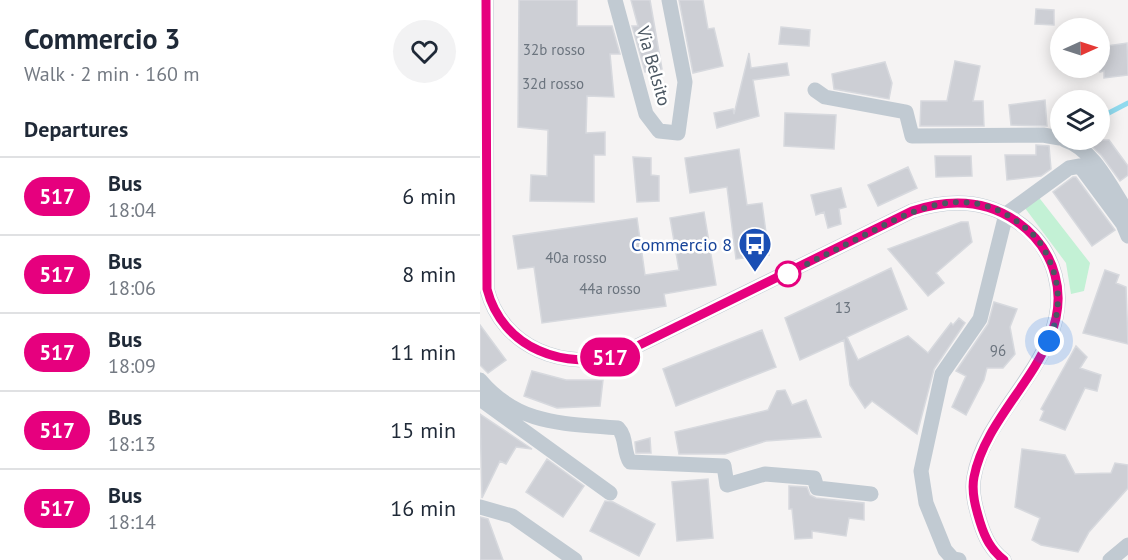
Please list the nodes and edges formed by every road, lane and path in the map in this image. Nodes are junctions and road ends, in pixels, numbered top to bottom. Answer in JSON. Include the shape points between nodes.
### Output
{"nodes":[{"id":1,"x":486,"y":0,"type":"edge"},
{"id":2,"x":615,"y":0,"type":"edge"},
{"id":3,"x":669,"y":0,"type":"edge"},
{"id":4,"x":815,"y":90,"type":"dead end"},
{"id":5,"x":1050,"y":128,"type":"edge"},
{"id":6,"x":1028,"y":135,"type":"junction"},
{"id":7,"x":1050,"y":137,"type":"edge"},
{"id":8,"x":1083,"y":150,"type":"edge"},
{"id":9,"x":1128,"y":213,"type":"edge"},
{"id":10,"x":1006,"y":214,"type":"junction"},
{"id":11,"x":1128,"y":236,"type":"edge"},
{"id":12,"x":480,"y":380,"type":"edge"},
{"id":13,"x":480,"y":399,"type":"edge"},
{"id":14,"x":610,"y":493,"type":"dead end"},
{"id":15,"x":871,"y":494,"type":"dead end"},
{"id":16,"x":480,"y":507,"type":"edge"},
{"id":17,"x":1128,"y":545,"type":"edge"},
{"id":18,"x":1000,"y":559,"type":"edge"},
{"id":19,"x":575,"y":560,"type":"edge"},
{"id":20,"x":960,"y":560,"type":"edge"},
{"id":21,"x":1110,"y":560,"type":"edge"}],
"edges":[{"from":1,"to":10,"type":"street","via":[[487,289],[494,311],[506,329],[530,347],[573,360],[611,357],[912,211],[930,205],[966,203]]},
{"from":2,"to":3,"type":"street","name":"Via Belsito","via":[[646,114],[659,131],[678,133],[685,82]]},
{"from":4,"to":6,"type":"street","via":[[825,97],[906,112],[912,136]]},
{"from":5,"to":6,"type":"street"},
{"from":6,"to":7,"type":"street"},
{"from":8,"to":9,"type":"street"},
{"from":10,"to":11,"type":"street","via":[[1069,168],[1080,166]]},
{"from":10,"to":18,"type":"street","via":[[1041,244],[1052,264],[1060,303],[1049,341],[991,437],[974,478],[974,497],[983,530]]},
{"from":10,"to":20,"type":"street","via":[[980,320],[942,374],[921,471],[926,503],[945,550],[953,559]]},
{"from":12,"to":15,"type":"street","via":[[525,416],[618,428],[623,433],[630,462],[724,466],[727,485],[778,473],[814,478],[817,488]]},
{"from":13,"to":14,"type":"street"},
{"from":16,"to":19,"type":"street","via":[[512,516]]},
{"from":17,"to":21,"type":"street"}]}
